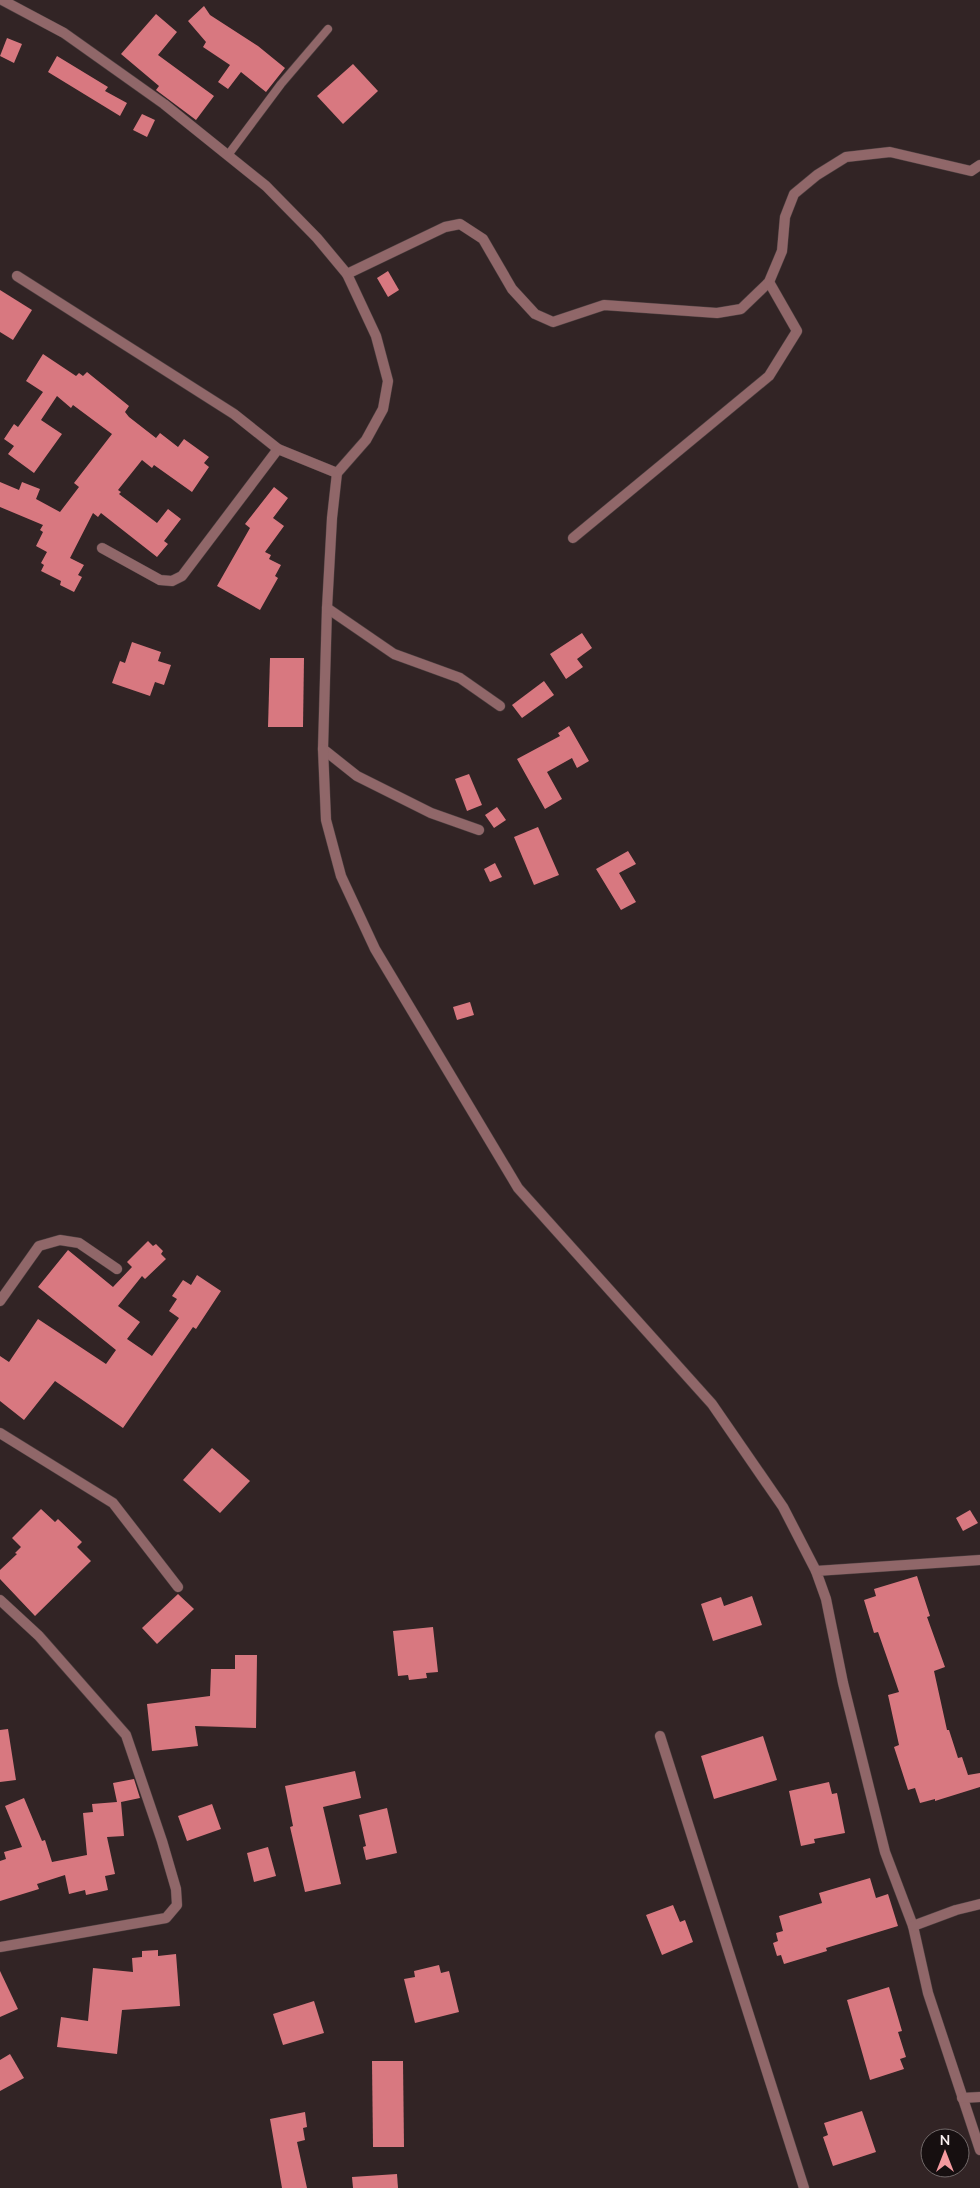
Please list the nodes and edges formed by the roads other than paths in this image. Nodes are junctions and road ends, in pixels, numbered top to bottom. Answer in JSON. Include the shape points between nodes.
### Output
{"nodes":[{"id":1,"x":2,"y":0,"type":"edge"},
{"id":2,"x":328,"y":29,"type":"dead end"},
{"id":3,"x":228,"y":155,"type":"junction"},
{"id":4,"x":980,"y":165,"type":"edge"},
{"id":5,"x":348,"y":274,"type":"junction"},
{"id":6,"x":17,"y":276,"type":"dead end"},
{"id":7,"x":769,"y":282,"type":"junction"},
{"id":8,"x":278,"y":449,"type":"junction"},
{"id":9,"x":338,"y":473,"type":"junction"},
{"id":10,"x":573,"y":538,"type":"dead end"},
{"id":11,"x":102,"y":548,"type":"dead end"},
{"id":12,"x":327,"y":608,"type":"junction"},
{"id":13,"x":500,"y":706,"type":"dead end"},
{"id":14,"x":324,"y":749,"type":"junction"},
{"id":15,"x":479,"y":830,"type":"dead end"},
{"id":16,"x":117,"y":1269,"type":"dead end"},
{"id":17,"x":0,"y":1301,"type":"edge"},
{"id":18,"x":0,"y":1433,"type":"edge"},
{"id":19,"x":980,"y":1560,"type":"edge"},
{"id":20,"x":816,"y":1571,"type":"junction"},
{"id":21,"x":178,"y":1587,"type":"dead end"},
{"id":22,"x":0,"y":1600,"type":"edge"},
{"id":23,"x":660,"y":1736,"type":"dead end"},
{"id":24,"x":980,"y":1904,"type":"edge"},
{"id":25,"x":913,"y":1926,"type":"junction"},
{"id":26,"x":1,"y":1945,"type":"edge"},
{"id":27,"x":980,"y":2097,"type":"edge"},
{"id":28,"x":962,"y":2098,"type":"junction"},
{"id":29,"x":980,"y":2150,"type":"edge"},
{"id":30,"x":804,"y":2188,"type":"edge"}],
"edges":[{"from":1,"to":3,"type":"street","via":[[64,34],[164,104]]},
{"from":2,"to":3,"type":"lane"},
{"from":3,"to":5,"type":"street","via":[[266,186]]},
{"from":4,"to":7,"type":"street","via":[[971,171],[890,152],[846,157],[794,194],[785,217],[782,251]]},
{"from":5,"to":7,"type":"street","via":[[445,227],[460,224],[483,239],[512,289],[535,314],[553,322],[604,305],[717,313],[741,309]]},
{"from":5,"to":9,"type":"street","via":[[376,336],[388,381],[383,408],[366,440]]},
{"from":6,"to":8,"type":"street","via":[[234,414]]},
{"from":7,"to":10,"type":"street","via":[[797,331],[769,376]]},
{"from":8,"to":9,"type":"street"},
{"from":8,"to":11,"type":"street","via":[[182,576],[172,581],[160,580]]},
{"from":9,"to":12,"type":"street"},
{"from":12,"to":13,"type":"street","via":[[394,654],[460,678]]},
{"from":12,"to":14,"type":"street"},
{"from":14,"to":15,"type":"street","via":[[357,776],[431,813]]},
{"from":14,"to":20,"type":"street","via":[[326,820],[341,876],[375,949],[498,1156],[518,1188],[712,1404],[783,1507]]},
{"from":16,"to":17,"type":"street","via":[[79,1243],[60,1240],[39,1246]]},
{"from":18,"to":21,"type":"street","via":[[113,1503]]},
{"from":19,"to":20,"type":"street"},
{"from":20,"to":25,"type":"street","via":[[826,1599],[843,1683],[885,1852]]},
{"from":22,"to":26,"type":"street","via":[[45,1643],[126,1735],[162,1840],[176,1889],[177,1905],[166,1918]]},
{"from":23,"to":30,"type":"street"},
{"from":24,"to":25,"type":"street"},
{"from":25,"to":28,"type":"street","via":[[928,1993]]},
{"from":27,"to":28,"type":"street"},
{"from":28,"to":29,"type":"street"}]}
